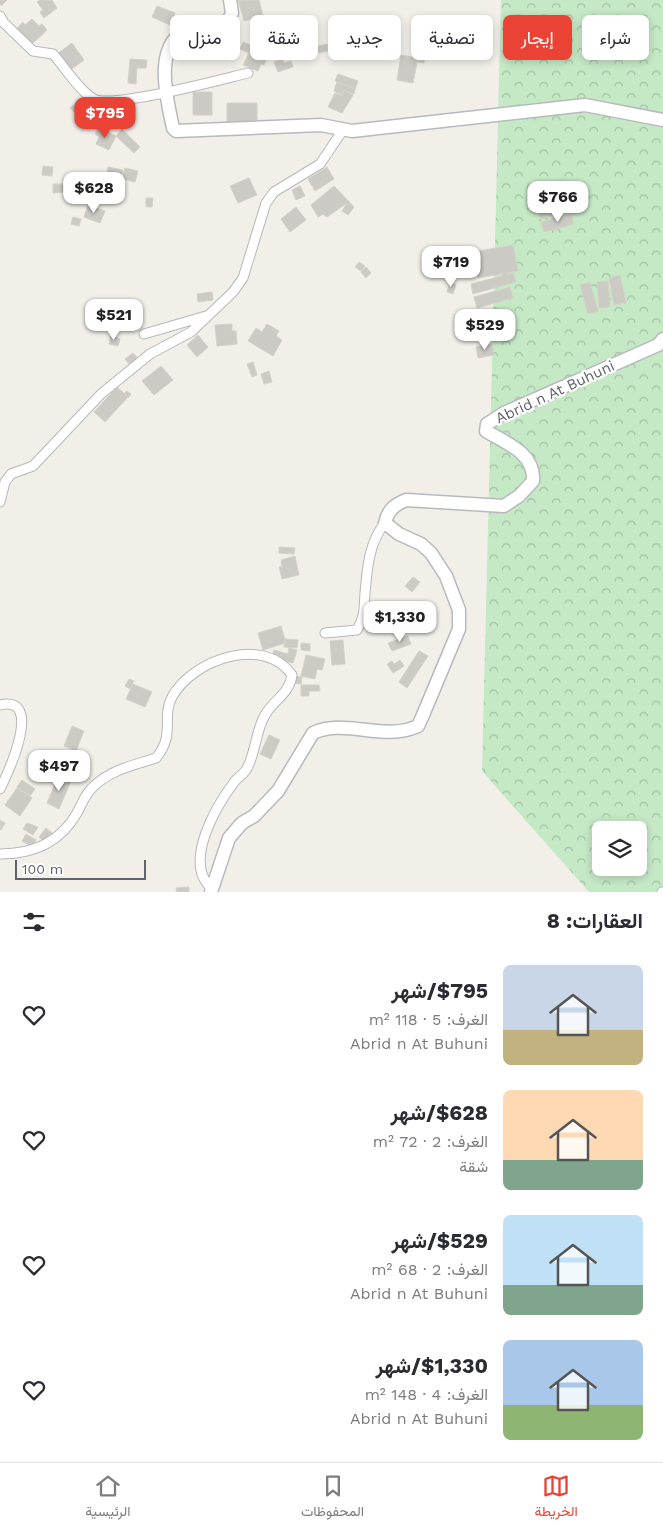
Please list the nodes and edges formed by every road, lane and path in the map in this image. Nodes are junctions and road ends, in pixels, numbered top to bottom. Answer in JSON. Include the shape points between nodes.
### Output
{"nodes":[{"id":1,"x":230,"y":0,"type":"edge"},
{"id":2,"x":0,"y":16,"type":"edge"},
{"id":3,"x":248,"y":73,"type":"dead end"},
{"id":4,"x":166,"y":93,"type":"junction"},
{"id":5,"x":663,"y":120,"type":"edge"},
{"id":6,"x":343,"y":130,"type":"junction"},
{"id":7,"x":210,"y":315,"type":"junction"},
{"id":8,"x":144,"y":334,"type":"dead end"},
{"id":9,"x":663,"y":339,"type":"edge"},
{"id":10,"x":0,"y":502,"type":"edge"},
{"id":11,"x":384,"y":523,"type":"junction"},
{"id":12,"x":325,"y":633,"type":"dead end"},
{"id":13,"x":0,"y":705,"type":"edge"},
{"id":14,"x":0,"y":789,"type":"edge"},
{"id":15,"x":0,"y":854,"type":"edge"},
{"id":16,"x":211,"y":890,"type":"edge"}],
"edges":[{"from":1,"to":4,"type":"street","via":[[232,14],[226,26],[191,28],[173,44],[163,74]]},
{"from":2,"to":4,"type":"street","via":[[33,51],[53,54],[92,98],[107,101]]},
{"from":3,"to":4,"type":"street"},
{"from":4,"to":6,"type":"street","via":[[176,131],[321,125]]},
{"from":5,"to":6,"type":"street","via":[[585,105]]},
{"from":6,"to":7,"type":"street","via":[[320,164],[274,192],[261,216],[240,285]]},
{"from":7,"to":8,"type":"street"},
{"from":7,"to":10,"type":"street","via":[[191,332],[150,354],[101,394],[33,466],[11,474],[5,482]]},
{"from":9,"to":11,"type":"street","name":"Abrid n At Buhuni","via":[[658,345],[504,413],[487,424],[486,431],[521,452],[532,467],[533,481],[504,506],[406,500],[387,512]]},
{"from":11,"to":12,"type":"street","via":[[374,536],[366,576],[366,610],[361,623],[357,630]]},
{"from":11,"to":16,"type":"street","via":[[431,553],[446,576],[459,610],[459,629],[424,715],[418,726],[400,731],[339,727],[323,728],[313,733],[278,791],[229,838]]},
{"from":13,"to":14,"type":"street","via":[[11,703],[18,706],[23,716]]},
{"from":15,"to":16,"type":"street","via":[[17,854],[45,846],[68,826],[87,793],[98,782],[122,769],[156,758],[168,737],[168,712],[172,698],[192,675],[214,662],[234,656],[261,655],[286,666],[292,675],[290,685],[285,695],[274,702],[265,715],[246,770],[235,782],[209,827],[199,861],[201,877]]}]}
